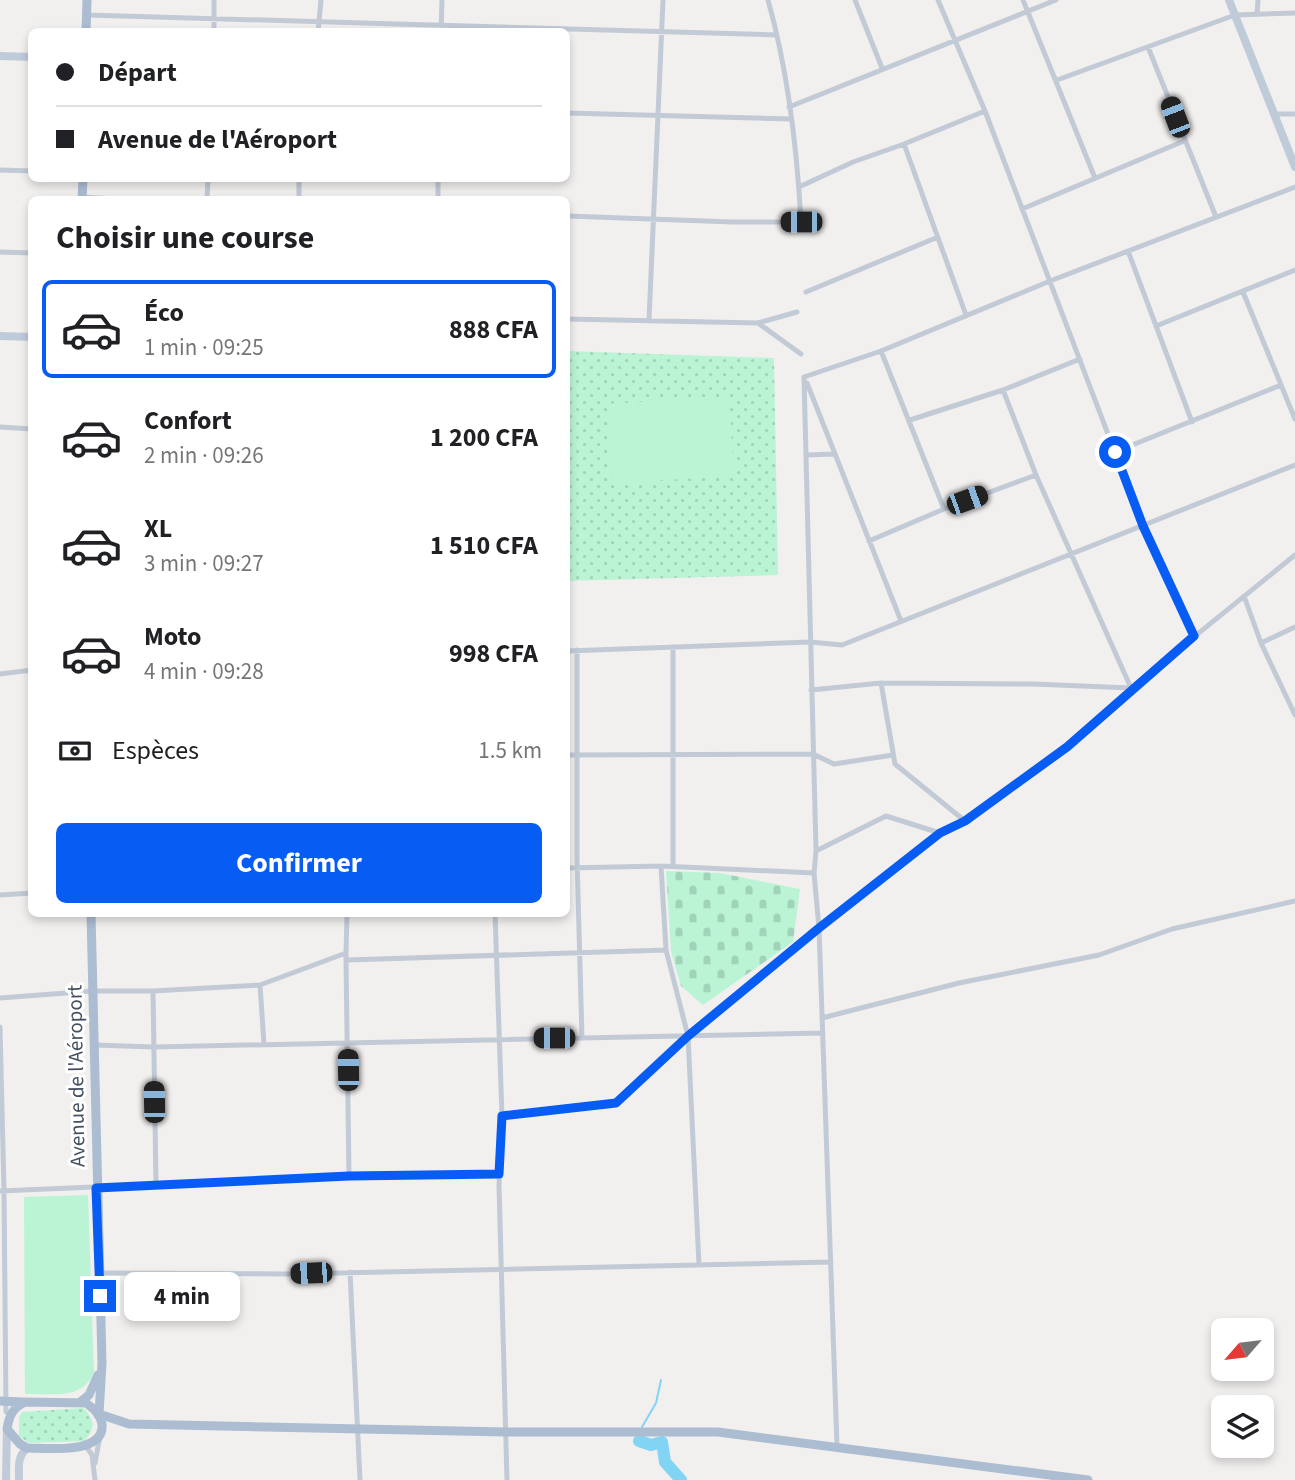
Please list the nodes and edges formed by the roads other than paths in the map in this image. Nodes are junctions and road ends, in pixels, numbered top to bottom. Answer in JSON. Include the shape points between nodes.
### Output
{"nodes":[{"id":1,"x":88,"y":0,"type":"edge"},
{"id":2,"x":214,"y":0,"type":"edge"},
{"id":3,"x":321,"y":0,"type":"edge"},
{"id":4,"x":442,"y":0,"type":"edge"},
{"id":5,"x":663,"y":0,"type":"edge"},
{"id":6,"x":768,"y":0,"type":"edge"},
{"id":7,"x":855,"y":0,"type":"edge"},
{"id":8,"x":938,"y":0,"type":"edge"},
{"id":9,"x":1023,"y":0,"type":"edge"},
{"id":10,"x":1056,"y":0,"type":"edge"},
{"id":11,"x":1230,"y":0,"type":"edge"},
{"id":12,"x":1258,"y":0,"type":"edge"},
{"id":13,"x":1028,"y":11,"type":"junction"},
{"id":14,"x":1295,"y":13,"type":"edge"},
{"id":15,"x":1257,"y":14,"type":"junction"},
{"id":16,"x":87,"y":15,"type":"junction"},
{"id":17,"x":1235,"y":15,"type":"junction"},
{"id":18,"x":215,"y":19,"type":"junction"},
{"id":19,"x":321,"y":22,"type":"junction"},
{"id":20,"x":86,"y":28,"type":"edge"},
{"id":21,"x":214,"y":28,"type":"edge"},
{"id":22,"x":319,"y":28,"type":"edge"},
{"id":23,"x":424,"y":28,"type":"edge"},
{"id":24,"x":441,"y":28,"type":"edge"},
{"id":25,"x":570,"y":31,"type":"edge"},
{"id":26,"x":662,"y":32,"type":"junction"},
{"id":27,"x":777,"y":35,"type":"junction"},
{"id":28,"x":955,"y":40,"type":"junction"},
{"id":29,"x":1148,"y":47,"type":"junction"},
{"id":30,"x":0,"y":56,"type":"edge"},
{"id":31,"x":28,"y":57,"type":"edge"},
{"id":32,"x":882,"y":68,"type":"junction"},
{"id":33,"x":1057,"y":80,"type":"junction"},
{"id":34,"x":789,"y":107,"type":"junction"},
{"id":35,"x":985,"y":111,"type":"junction"},
{"id":36,"x":570,"y":113,"type":"edge"},
{"id":37,"x":1274,"y":114,"type":"junction"},
{"id":38,"x":1295,"y":114,"type":"edge"},
{"id":39,"x":659,"y":115,"type":"junction"},
{"id":40,"x":790,"y":119,"type":"junction"},
{"id":41,"x":1184,"y":141,"type":"junction"},
{"id":42,"x":904,"y":144,"type":"junction"},
{"id":43,"x":1295,"y":167,"type":"edge"},
{"id":44,"x":0,"y":170,"type":"edge"},
{"id":45,"x":28,"y":171,"type":"edge"},
{"id":46,"x":1095,"y":178,"type":"junction"},
{"id":47,"x":799,"y":187,"type":"junction"},
{"id":48,"x":1295,"y":187,"type":"edge"},
{"id":49,"x":1022,"y":209,"type":"junction"},
{"id":50,"x":570,"y":216,"type":"edge"},
{"id":51,"x":1216,"y":216,"type":"junction"},
{"id":52,"x":655,"y":219,"type":"junction"},
{"id":53,"x":938,"y":237,"type":"junction"},
{"id":54,"x":0,"y":251,"type":"edge"},
{"id":55,"x":1128,"y":251,"type":"junction"},
{"id":56,"x":28,"y":253,"type":"edge"},
{"id":57,"x":1295,"y":270,"type":"edge"},
{"id":58,"x":1050,"y":281,"type":"junction"},
{"id":59,"x":806,"y":292,"type":"dead end"},
{"id":60,"x":1242,"y":292,"type":"junction"},
{"id":61,"x":797,"y":312,"type":"dead end"},
{"id":62,"x":966,"y":315,"type":"junction"},
{"id":63,"x":570,"y":319,"type":"edge"},
{"id":64,"x":649,"y":320,"type":"junction"},
{"id":65,"x":758,"y":323,"type":"junction"},
{"id":66,"x":1156,"y":326,"type":"junction"},
{"id":67,"x":0,"y":336,"type":"edge"},
{"id":68,"x":28,"y":337,"type":"edge"},
{"id":69,"x":881,"y":351,"type":"junction"},
{"id":70,"x":801,"y":354,"type":"dead end"},
{"id":71,"x":1080,"y":359,"type":"junction"},
{"id":72,"x":804,"y":377,"type":"junction"},
{"id":73,"x":1281,"y":385,"type":"junction"},
{"id":74,"x":1003,"y":390,"type":"junction"},
{"id":75,"x":1295,"y":419,"type":"edge"},
{"id":76,"x":910,"y":420,"type":"junction"},
{"id":77,"x":1192,"y":422,"type":"junction"},
{"id":78,"x":0,"y":427,"type":"edge"},
{"id":79,"x":28,"y":429,"type":"edge"},
{"id":80,"x":1115,"y":452,"type":"junction"},
{"id":81,"x":834,"y":454,"type":"junction"},
{"id":82,"x":807,"y":455,"type":"junction"},
{"id":83,"x":1295,"y":466,"type":"edge"},
{"id":84,"x":1036,"y":475,"type":"junction"},
{"id":85,"x":944,"y":509,"type":"junction"},
{"id":86,"x":1143,"y":526,"type":"junction"},
{"id":87,"x":869,"y":541,"type":"junction"},
{"id":88,"x":1070,"y":554,"type":"junction"},
{"id":89,"x":1295,"y":555,"type":"edge"},
{"id":90,"x":1244,"y":596,"type":"junction"},
{"id":91,"x":901,"y":621,"type":"junction"},
{"id":92,"x":1295,"y":627,"type":"edge"},
{"id":93,"x":1194,"y":636,"type":"junction"},
{"id":94,"x":810,"y":642,"type":"junction"},
{"id":95,"x":1261,"y":643,"type":"junction"},
{"id":96,"x":673,"y":647,"type":"junction"},
{"id":97,"x":577,"y":650,"type":"junction"},
{"id":98,"x":570,"y":651,"type":"edge"},
{"id":99,"x":28,"y":670,"type":"edge"},
{"id":100,"x":0,"y":674,"type":"edge"},
{"id":101,"x":881,"y":683,"type":"junction"},
{"id":102,"x":1132,"y":688,"type":"junction"},
{"id":103,"x":811,"y":690,"type":"junction"},
{"id":104,"x":1292,"y":700,"type":"edge"},
{"id":105,"x":1295,"y":715,"type":"edge"},
{"id":106,"x":813,"y":754,"type":"junction"},
{"id":107,"x":570,"y":755,"type":"edge"},
{"id":108,"x":578,"y":755,"type":"junction"},
{"id":109,"x":674,"y":755,"type":"junction"},
{"id":110,"x":894,"y":755,"type":"junction"},
{"id":111,"x":965,"y":821,"type":"junction"},
{"id":112,"x":940,"y":833,"type":"junction"},
{"id":113,"x":816,"y":850,"type":"junction"},
{"id":114,"x":661,"y":866,"type":"junction"},
{"id":115,"x":673,"y":866,"type":"junction"},
{"id":116,"x":570,"y":868,"type":"edge"},
{"id":117,"x":578,"y":869,"type":"junction"},
{"id":118,"x":814,"y":873,"type":"junction"},
{"id":119,"x":28,"y":893,"type":"edge"},
{"id":120,"x":0,"y":895,"type":"edge"},
{"id":121,"x":1295,"y":901,"type":"edge"},
{"id":122,"x":91,"y":917,"type":"edge"},
{"id":123,"x":347,"y":917,"type":"edge"},
{"id":124,"x":495,"y":917,"type":"edge"},
{"id":125,"x":819,"y":928,"type":"junction"},
{"id":126,"x":666,"y":950,"type":"junction"},
{"id":127,"x":346,"y":953,"type":"junction"},
{"id":128,"x":580,"y":953,"type":"junction"},
{"id":129,"x":498,"y":955,"type":"junction"},
{"id":130,"x":346,"y":960,"type":"junction"},
{"id":131,"x":260,"y":985,"type":"junction"},
{"id":132,"x":92,"y":991,"type":"junction"},
{"id":133,"x":153,"y":991,"type":"junction"},
{"id":134,"x":0,"y":998,"type":"edge"},
{"id":135,"x":822,"y":1018,"type":"junction"},
{"id":136,"x":0,"y":1027,"type":"edge"},
{"id":137,"x":822,"y":1032,"type":"junction"},
{"id":138,"x":688,"y":1036,"type":"junction"},
{"id":139,"x":500,"y":1038,"type":"junction"},
{"id":140,"x":582,"y":1038,"type":"junction"},
{"id":141,"x":347,"y":1043,"type":"junction"},
{"id":142,"x":264,"y":1044,"type":"junction"},
{"id":143,"x":93,"y":1045,"type":"junction"},
{"id":144,"x":154,"y":1047,"type":"junction"},
{"id":145,"x":502,"y":1116,"type":"junction"},
{"id":146,"x":1,"y":1126,"type":"edge"},
{"id":147,"x":499,"y":1174,"type":"junction"},
{"id":148,"x":349,"y":1176,"type":"junction"},
{"id":149,"x":156,"y":1184,"type":"junction"},
{"id":150,"x":96,"y":1188,"type":"junction"},
{"id":151,"x":2,"y":1191,"type":"edge"},
{"id":152,"x":831,"y":1262,"type":"junction"},
{"id":153,"x":699,"y":1265,"type":"junction"},
{"id":154,"x":501,"y":1269,"type":"junction"},
{"id":155,"x":350,"y":1272,"type":"junction"},
{"id":156,"x":100,"y":1273,"type":"junction"},
{"id":157,"x":2,"y":1283,"type":"edge"},
{"id":158,"x":102,"y":1363,"type":"junction"},
{"id":159,"x":25,"y":1402,"type":"junction"},
{"id":160,"x":79,"y":1404,"type":"junction"},
{"id":161,"x":5,"y":1412,"type":"edge"},
{"id":162,"x":99,"y":1414,"type":"junction"},
{"id":163,"x":129,"y":1424,"type":"junction"},
{"id":164,"x":359,"y":1429,"type":"junction"},
{"id":165,"x":506,"y":1432,"type":"junction"},
{"id":166,"x":100,"y":1435,"type":"junction"},
{"id":167,"x":4,"y":1446,"type":"edge"},
{"id":168,"x":86,"y":1446,"type":"junction"},
{"id":169,"x":837,"y":1446,"type":"junction"},
{"id":170,"x":27,"y":1448,"type":"junction"},
{"id":171,"x":94,"y":1466,"type":"junction"},
{"id":172,"x":1018,"y":1475,"type":"edge"},
{"id":173,"x":6,"y":1480,"type":"edge"},
{"id":174,"x":19,"y":1480,"type":"edge"},
{"id":175,"x":95,"y":1480,"type":"edge"},
{"id":176,"x":360,"y":1480,"type":"edge"},
{"id":177,"x":507,"y":1480,"type":"edge"},
{"id":178,"x":1088,"y":1480,"type":"edge"}],
"edges":[{"from":1,"to":16,"type":"main road"},
{"from":2,"to":18,"type":"street"},
{"from":3,"to":19,"type":"street"},
{"from":4,"to":24,"type":"street"},
{"from":5,"to":26,"type":"street"},
{"from":6,"to":27,"type":"street"},
{"from":7,"to":32,"type":"street"},
{"from":8,"to":28,"type":"street"},
{"from":9,"to":13,"type":"street"},
{"from":10,"to":13,"type":"street"},
{"from":11,"to":17,"type":"street"},
{"from":12,"to":15,"type":"street"},
{"from":13,"to":28,"type":"street"},
{"from":13,"to":33,"type":"street"},
{"from":14,"to":15,"type":"street"},
{"from":15,"to":17,"type":"street"},
{"from":16,"to":18,"type":"street"},
{"from":16,"to":20,"type":"main road"},
{"from":17,"to":29,"type":"street"},
{"from":17,"to":37,"type":"street"},
{"from":18,"to":19,"type":"street"},
{"from":18,"to":21,"type":"street"},
{"from":19,"to":22,"type":"street"},
{"from":19,"to":23,"type":"street"},
{"from":25,"to":26,"type":"street"},
{"from":26,"to":27,"type":"street"},
{"from":26,"to":39,"type":"street"},
{"from":27,"to":34,"type":"street"},
{"from":28,"to":32,"type":"street"},
{"from":28,"to":35,"type":"street"},
{"from":29,"to":33,"type":"street"},
{"from":29,"to":41,"type":"street"},
{"from":30,"to":31,"type":"street"},
{"from":32,"to":34,"type":"street"},
{"from":33,"to":46,"type":"street"},
{"from":34,"to":40,"type":"street"},
{"from":35,"to":42,"type":"street"},
{"from":35,"to":49,"type":"street"},
{"from":36,"to":39,"type":"street"},
{"from":37,"to":38,"type":"street"},
{"from":37,"to":43,"type":"street"},
{"from":39,"to":40,"type":"street"},
{"from":39,"to":52,"type":"street"},
{"from":40,"to":47,"type":"street"},
{"from":41,"to":46,"type":"street"},
{"from":41,"to":51,"type":"street"},
{"from":42,"to":47,"type":"street"},
{"from":42,"to":53,"type":"street"},
{"from":44,"to":45,"type":"street"},
{"from":46,"to":49,"type":"street"},
{"from":47,"to":52,"type":"street","via":[[801,222]]},
{"from":48,"to":51,"type":"street"},
{"from":49,"to":58,"type":"street"},
{"from":50,"to":52,"type":"street"},
{"from":51,"to":55,"type":"street"},
{"from":52,"to":64,"type":"street"},
{"from":53,"to":59,"type":"street"},
{"from":53,"to":62,"type":"street"},
{"from":54,"to":56,"type":"street"},
{"from":55,"to":58,"type":"street"},
{"from":55,"to":66,"type":"street"},
{"from":57,"to":60,"type":"street"},
{"from":58,"to":62,"type":"street"},
{"from":58,"to":71,"type":"street"},
{"from":60,"to":66,"type":"street"},
{"from":60,"to":73,"type":"street"},
{"from":61,"to":65,"type":"street"},
{"from":62,"to":69,"type":"street"},
{"from":63,"to":64,"type":"street"},
{"from":64,"to":65,"type":"street"},
{"from":65,"to":70,"type":"street"},
{"from":66,"to":77,"type":"street"},
{"from":67,"to":68,"type":"street"},
{"from":69,"to":72,"type":"street"},
{"from":69,"to":76,"type":"street"},
{"from":71,"to":74,"type":"street"},
{"from":71,"to":80,"type":"street"},
{"from":72,"to":81,"type":"street"},
{"from":72,"to":82,"type":"street"},
{"from":73,"to":75,"type":"street"},
{"from":73,"to":77,"type":"street"},
{"from":74,"to":76,"type":"street"},
{"from":74,"to":84,"type":"street"},
{"from":76,"to":85,"type":"street"},
{"from":77,"to":80,"type":"street"},
{"from":78,"to":79,"type":"street"},
{"from":80,"to":86,"type":"street"},
{"from":81,"to":82,"type":"street"},
{"from":81,"to":87,"type":"street"},
{"from":82,"to":94,"type":"street"},
{"from":83,"to":86,"type":"street"},
{"from":84,"to":85,"type":"street"},
{"from":84,"to":88,"type":"street"},
{"from":85,"to":87,"type":"street"},
{"from":86,"to":88,"type":"street"},
{"from":86,"to":93,"type":"street"},
{"from":87,"to":91,"type":"street"},
{"from":88,"to":91,"type":"street"},
{"from":88,"to":102,"type":"street"},
{"from":89,"to":90,"type":"street"},
{"from":90,"to":93,"type":"street"},
{"from":90,"to":95,"type":"street"},
{"from":91,"to":94,"type":"street","via":[[842,645]]},
{"from":92,"to":95,"type":"street"},
{"from":93,"to":102,"type":"street"},
{"from":94,"to":96,"type":"street"},
{"from":94,"to":103,"type":"street"},
{"from":95,"to":104,"type":"street"},
{"from":96,"to":97,"type":"street"},
{"from":96,"to":109,"type":"street"},
{"from":97,"to":98,"type":"street"},
{"from":97,"to":108,"type":"street"},
{"from":99,"to":100,"type":"street"},
{"from":101,"to":102,"type":"street"},
{"from":101,"to":103,"type":"street"},
{"from":101,"to":110,"type":"street"},
{"from":102,"to":111,"type":"street","via":[[1067,747]]},
{"from":103,"to":106,"type":"street"},
{"from":104,"to":105,"type":"street"},
{"from":106,"to":109,"type":"street"},
{"from":106,"to":110,"type":"street","via":[[834,764]]},
{"from":106,"to":113,"type":"street"},
{"from":107,"to":108,"type":"street"},
{"from":108,"to":109,"type":"street"},
{"from":108,"to":117,"type":"street"},
{"from":109,"to":115,"type":"street"},
{"from":110,"to":111,"type":"street","via":[[895,764]]},
{"from":111,"to":112,"type":"street"},
{"from":112,"to":113,"type":"street","via":[[887,816]]},
{"from":112,"to":125,"type":"street"},
{"from":113,"to":118,"type":"street"},
{"from":114,"to":115,"type":"street"},
{"from":114,"to":117,"type":"street"},
{"from":114,"to":126,"type":"street"},
{"from":115,"to":118,"type":"street"},
{"from":116,"to":117,"type":"street"},
{"from":117,"to":128,"type":"street"},
{"from":118,"to":125,"type":"street"},
{"from":119,"to":120,"type":"street"},
{"from":121,"to":135,"type":"street","via":[[1172,929],[1099,955],[959,983]]},
{"from":122,"to":132,"type":"main road","name":"Avenue de l'Aéroport"},
{"from":123,"to":127,"type":"street"},
{"from":124,"to":129,"type":"street"},
{"from":125,"to":135,"type":"street"},
{"from":125,"to":138,"type":"street"},
{"from":126,"to":128,"type":"street"},
{"from":126,"to":138,"type":"street"},
{"from":127,"to":130,"type":"street"},
{"from":127,"to":131,"type":"street"},
{"from":128,"to":129,"type":"street"},
{"from":128,"to":140,"type":"street"},
{"from":129,"to":130,"type":"street"},
{"from":129,"to":139,"type":"street"},
{"from":130,"to":141,"type":"street"},
{"from":131,"to":133,"type":"street"},
{"from":131,"to":142,"type":"street"},
{"from":132,"to":133,"type":"street"},
{"from":132,"to":134,"type":"street"},
{"from":132,"to":143,"type":"main road","name":"Avenue de l'Aéroport"},
{"from":133,"to":144,"type":"street"},
{"from":135,"to":137,"type":"street"},
{"from":136,"to":146,"type":"street"},
{"from":137,"to":138,"type":"street"},
{"from":137,"to":152,"type":"street"},
{"from":138,"to":140,"type":"street"},
{"from":138,"to":145,"type":"street","via":[[616,1103]]},
{"from":138,"to":153,"type":"street"},
{"from":139,"to":140,"type":"street"},
{"from":139,"to":141,"type":"street"},
{"from":139,"to":145,"type":"street"},
{"from":141,"to":142,"type":"street"},
{"from":141,"to":148,"type":"street"},
{"from":142,"to":144,"type":"street"},
{"from":143,"to":144,"type":"street"},
{"from":143,"to":150,"type":"main road","name":"Avenue de l'Aéroport"},
{"from":144,"to":149,"type":"street"},
{"from":145,"to":147,"type":"street"},
{"from":146,"to":151,"type":"street"},
{"from":147,"to":148,"type":"street"},
{"from":147,"to":154,"type":"street"},
{"from":148,"to":149,"type":"street"},
{"from":149,"to":150,"type":"street"},
{"from":150,"to":151,"type":"street"},
{"from":150,"to":156,"type":"main road","name":"Avenue de l'Aéroport"},
{"from":151,"to":157,"type":"street"},
{"from":152,"to":153,"type":"street"},
{"from":152,"to":169,"type":"street"},
{"from":153,"to":154,"type":"street"},
{"from":154,"to":155,"type":"street"},
{"from":154,"to":165,"type":"street"},
{"from":155,"to":156,"type":"street"},
{"from":155,"to":164,"type":"street"},
{"from":156,"to":158,"type":"main road","name":"Avenue de l'Aéroport"},
{"from":157,"to":161,"type":"street"},
{"from":158,"to":160,"type":"main road","via":[[96,1383]]},
{"from":158,"to":162,"type":"main road","name":"Avenue de l'Aéroport"},
{"from":159,"to":160,"type":"main road"},
{"from":159,"to":161,"type":"main road"},
{"from":159,"to":161,"type":"main road"},
{"from":160,"to":162,"type":"main road","via":[[86,1403]]},
{"from":161,"to":167,"type":"street"},
{"from":161,"to":170,"type":"main road","via":[[20,1444]]},
{"from":162,"to":163,"type":"main road"},
{"from":162,"to":166,"type":"main road","name":"Avenue de l'Aéroport"},
{"from":163,"to":164,"type":"main road"},
{"from":163,"to":166,"type":"main road"},
{"from":164,"to":165,"type":"main road"},
{"from":164,"to":176,"type":"street"},
{"from":165,"to":169,"type":"main road","via":[[718,1432]]},
{"from":165,"to":177,"type":"street"},
{"from":166,"to":168,"type":"main road"},
{"from":166,"to":171,"type":"street"},
{"from":167,"to":173,"type":"street"},
{"from":168,"to":170,"type":"main road"},
{"from":168,"to":171,"type":"street"},
{"from":169,"to":172,"type":"main road"},
{"from":170,"to":174,"type":"street","via":[[19,1461]]},
{"from":171,"to":175,"type":"street"},
{"from":172,"to":178,"type":"main road"}]}
